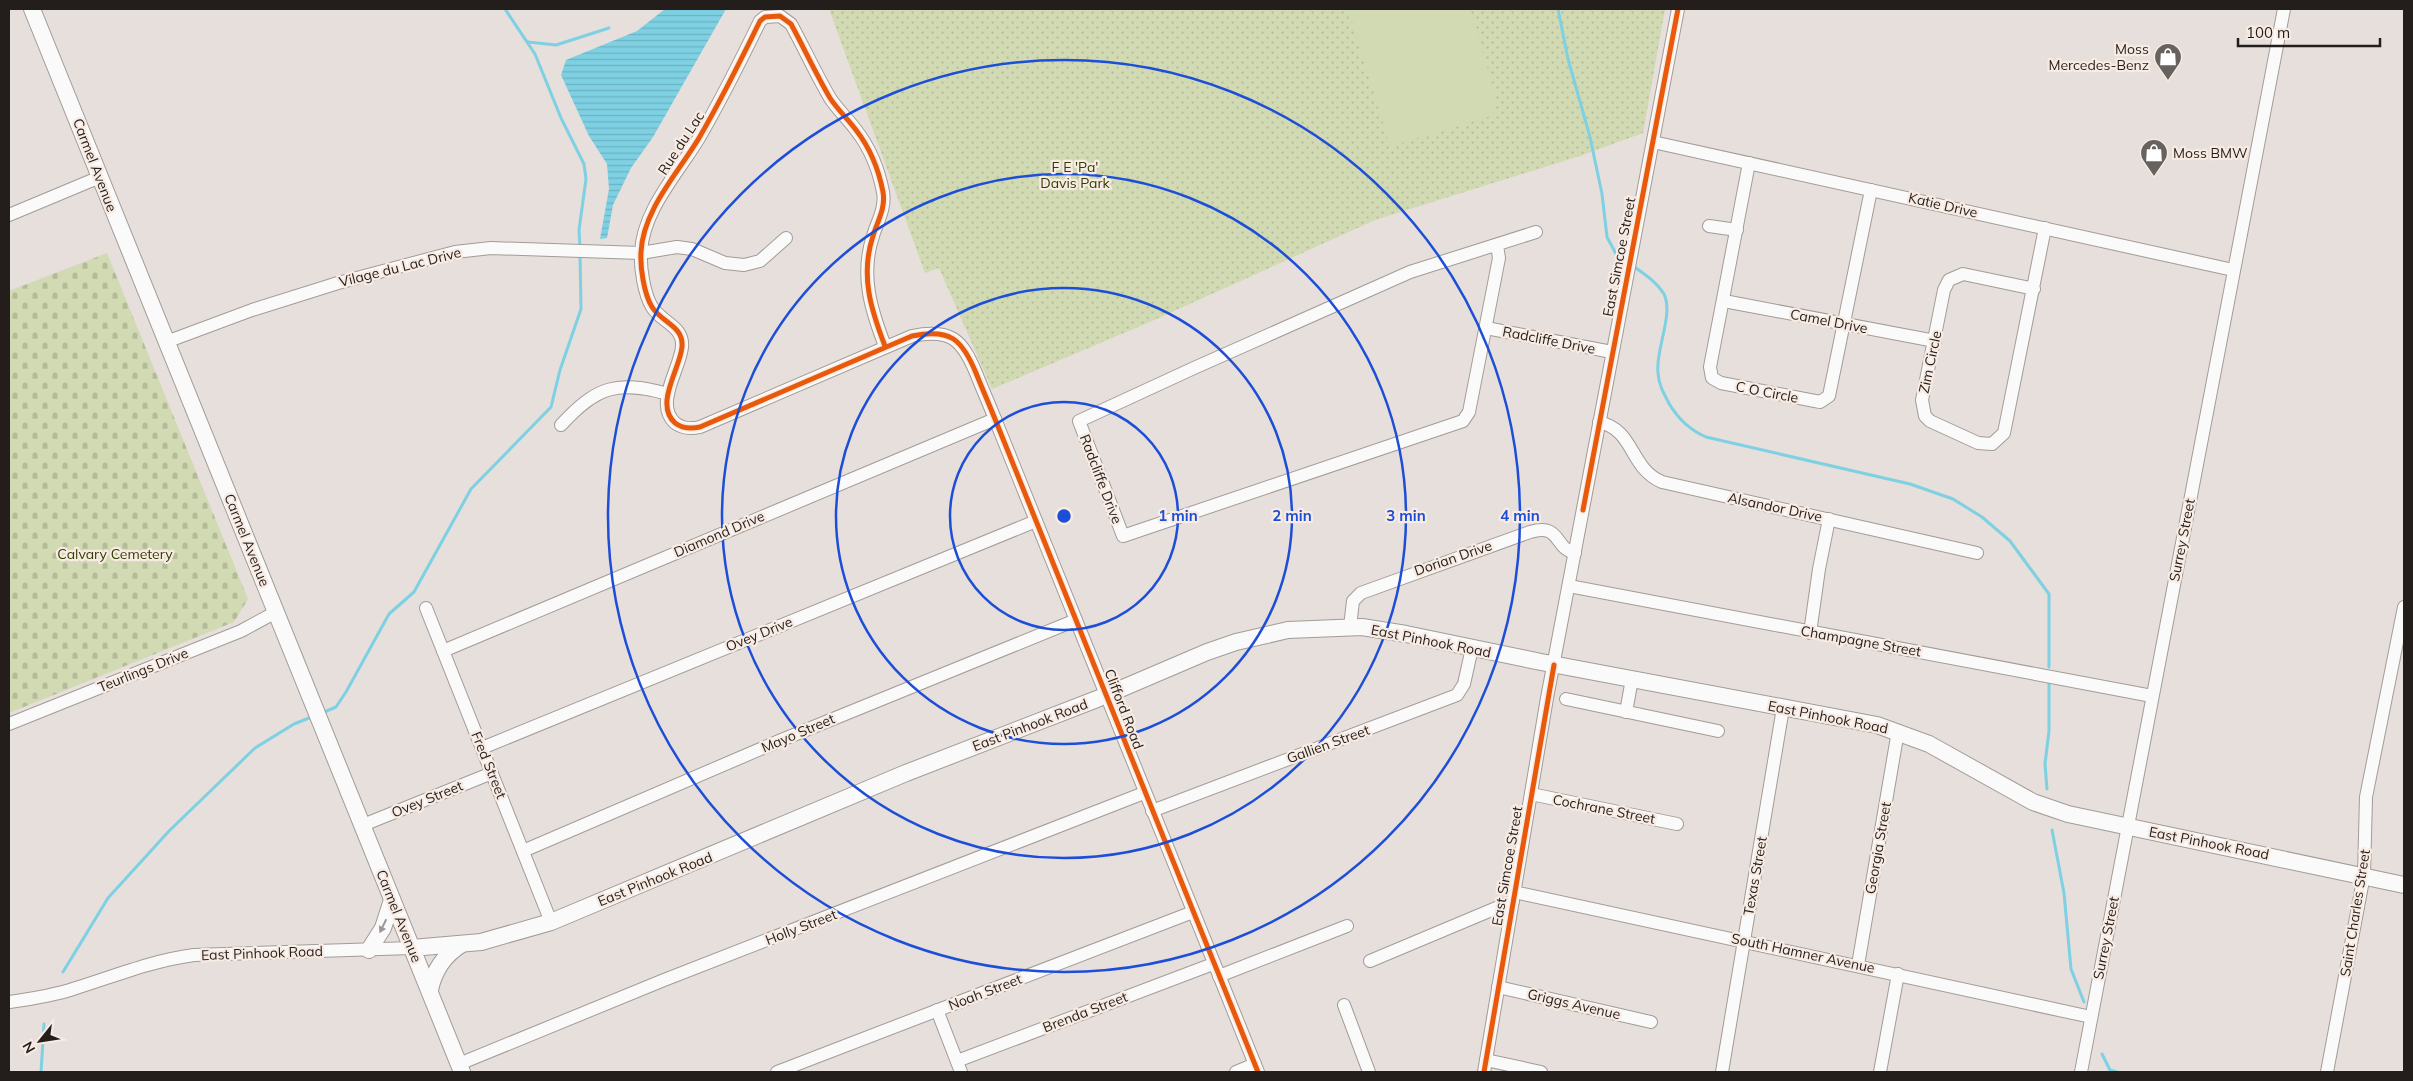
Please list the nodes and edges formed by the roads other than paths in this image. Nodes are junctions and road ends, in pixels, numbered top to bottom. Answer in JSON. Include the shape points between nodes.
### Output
{"nodes":[{"id":1,"x":32,"y":9,"type":"edge"},
{"id":2,"x":1678,"y":9,"type":"edge"},
{"id":3,"x":2284,"y":9,"type":"edge"},
{"id":4,"x":1653,"y":142,"type":"junction"},
{"id":5,"x":1749,"y":163,"type":"junction"},
{"id":6,"x":100,"y":177,"type":"junction"},
{"id":7,"x":1871,"y":190,"type":"junction"},
{"id":8,"x":9,"y":215,"type":"edge"},
{"id":9,"x":1709,"y":226,"type":"dead end"},
{"id":10,"x":2045,"y":228,"type":"junction"},
{"id":11,"x":1737,"y":230,"type":"junction"},
{"id":12,"x":1536,"y":232,"type":"dead end"},
{"id":13,"x":786,"y":238,"type":"dead end"},
{"id":14,"x":1497,"y":245,"type":"junction"},
{"id":15,"x":641,"y":254,"type":"junction"},
{"id":16,"x":2233,"y":270,"type":"junction"},
{"id":17,"x":2034,"y":289,"type":"junction"},
{"id":18,"x":1724,"y":301,"type":"junction"},
{"id":19,"x":1844,"y":323,"type":"junction"},
{"id":20,"x":1486,"y":328,"type":"junction"},
{"id":21,"x":1935,"y":341,"type":"junction"},
{"id":22,"x":166,"y":342,"type":"junction"},
{"id":23,"x":885,"y":346,"type":"junction"},
{"id":24,"x":1612,"y":352,"type":"junction"},
{"id":25,"x":968,"y":355,"type":"joint"},
{"id":26,"x":668,"y":394,"type":"junction"},
{"id":27,"x":995,"y":419,"type":"junction"},
{"id":28,"x":1599,"y":422,"type":"junction"},
{"id":29,"x":561,"y":425,"type":"dead end"},
{"id":30,"x":1830,"y":519,"type":"junction"},
{"id":31,"x":1036,"y":521,"type":"junction"},
{"id":32,"x":1575,"y":553,"type":"junction"},
{"id":33,"x":1977,"y":553,"type":"dead end"},
{"id":34,"x":1569,"y":586,"type":"junction"},
{"id":35,"x":2404,"y":607,"type":"edge"},
{"id":36,"x":426,"y":608,"type":"dead end"},
{"id":37,"x":276,"y":612,"type":"junction"},
{"id":38,"x":1076,"y":620,"type":"junction"},
{"id":39,"x":1350,"y":627,"type":"junction"},
{"id":40,"x":1810,"y":633,"type":"junction"},
{"id":41,"x":1472,"y":648,"type":"junction"},
{"id":42,"x":443,"y":651,"type":"junction"},
{"id":43,"x":1554,"y":665,"type":"junction"},
{"id":44,"x":1632,"y":679,"type":"junction"},
{"id":45,"x":1106,"y":696,"type":"junction"},
{"id":46,"x":2152,"y":696,"type":"junction"},
{"id":47,"x":1566,"y":699,"type":"dead end"},
{"id":48,"x":1783,"y":708,"type":"junction"},
{"id":49,"x":1626,"y":712,"type":"junction"},
{"id":50,"x":9,"y":724,"type":"edge"},
{"id":51,"x":1718,"y":731,"type":"dead end"},
{"id":52,"x":1898,"y":731,"type":"junction"},
{"id":53,"x":482,"y":748,"type":"junction"},
{"id":54,"x":492,"y":773,"type":"junction"},
{"id":55,"x":1144,"y":792,"type":"junction"},
{"id":56,"x":1531,"y":794,"type":"junction"},
{"id":57,"x":1152,"y":811,"type":"junction"},
{"id":58,"x":1677,"y":824,"type":"dead end"},
{"id":59,"x":363,"y":825,"type":"junction"},
{"id":60,"x":2128,"y":828,"type":"junction"},
{"id":61,"x":523,"y":851,"type":"junction"},
{"id":62,"x":2364,"y":875,"type":"junction"},
{"id":63,"x":2404,"y":885,"type":"edge"},
{"id":64,"x":1513,"y":896,"type":"junction"},
{"id":65,"x":392,"y":900,"type":"junction"},
{"id":66,"x":1193,"y":912,"type":"junction"},
{"id":67,"x":551,"y":922,"type":"junction"},
{"id":68,"x":1347,"y":926,"type":"dead end"},
{"id":69,"x":1744,"y":940,"type":"junction"},
{"id":70,"x":462,"y":944,"type":"junction"},
{"id":71,"x":412,"y":948,"type":"junction"},
{"id":72,"x":369,"y":950,"type":"junction"},
{"id":73,"x":1370,"y":961,"type":"dead end"},
{"id":74,"x":1213,"y":964,"type":"junction"},
{"id":75,"x":1858,"y":965,"type":"junction"},
{"id":76,"x":1898,"y":974,"type":"junction"},
{"id":77,"x":1218,"y":976,"type":"junction"},
{"id":78,"x":1498,"y":987,"type":"junction"},
{"id":79,"x":430,"y":990,"type":"junction"},
{"id":80,"x":9,"y":1002,"type":"edge"},
{"id":81,"x":1344,"y":1005,"type":"dead end"},
{"id":82,"x":937,"y":1010,"type":"junction"},
{"id":83,"x":2091,"y":1017,"type":"junction"},
{"id":84,"x":1651,"y":1022,"type":"dead end"},
{"id":85,"x":959,"y":1066,"type":"edge"},
{"id":86,"x":1485,"y":1066,"type":"edge"},
{"id":87,"x":460,"y":1068,"type":"edge"},
{"id":88,"x":1256,"y":1068,"type":"edge"},
{"id":89,"x":786,"y":1071,"type":"edge"},
{"id":90,"x":1236,"y":1072,"type":"edge"},
{"id":91,"x":1369,"y":1072,"type":"edge"},
{"id":92,"x":1541,"y":1072,"type":"edge"},
{"id":93,"x":1722,"y":1072,"type":"edge"},
{"id":94,"x":1880,"y":1072,"type":"edge"},
{"id":95,"x":2081,"y":1072,"type":"edge"},
{"id":96,"x":2327,"y":1072,"type":"edge"}],
"edges":[{"from":1,"to":6,"type":"main road","name":"Carmel Avenue"},
{"from":2,"to":4,"type":"street","name":"East Simcoe Street"},
{"from":3,"to":16,"type":"street","name":"Surrey Street"},
{"from":4,"to":5,"type":"street","name":"Katie Drive"},
{"from":4,"to":24,"type":"street","name":"East Simcoe Street"},
{"from":5,"to":7,"type":"street","name":"Katie Drive"},
{"from":5,"to":11,"type":"street","name":"C O Circle"},
{"from":6,"to":8,"type":"street"},
{"from":6,"to":22,"type":"main road","name":"Carmel Avenue"},
{"from":7,"to":10,"type":"street","name":"Katie Drive"},
{"from":7,"to":19,"type":"street","name":"C O Circle"},
{"from":9,"to":11,"type":"street"},
{"from":10,"to":16,"type":"street","name":"Katie Drive"},
{"from":10,"to":17,"type":"street","name":"Zim Circle"},
{"from":11,"to":18,"type":"street","name":"C O Circle"},
{"from":12,"to":14,"type":"street","name":"Radcliffe Drive"},
{"from":13,"to":15,"type":"street","name":"Vilage du Lac Drive","via":[[753,264],[725,263],[677,247]]},
{"from":14,"to":20,"type":"street","name":"Radcliffe Drive","via":[[1498,258]]},
{"from":14,"to":20,"type":"street","name":"Radcliffe Drive","via":[[1410,272],[1079,421],[1123,536],[1458,424],[1469,412]]},
{"from":15,"to":22,"type":"street","name":"Vilage du Lac Drive","via":[[491,248],[455,252],[338,283]]},
{"from":15,"to":23,"type":"street","name":"Rue du Lac","via":[[645,233],[660,197],[716,108],[760,21],[780,16],[791,24],[831,99],[866,146],[879,175],[884,198],[872,237],[866,282]]},
{"from":15,"to":26,"type":"street","name":"Rue du Lac","via":[[651,306],[682,337],[682,349]]},
{"from":16,"to":46,"type":"street","name":"Surrey Street"},
{"from":17,"to":21,"type":"street","name":"Zim Circle","via":[[1963,274],[1952,277],[1944,290]]},
{"from":17,"to":21,"type":"street","name":"Zim Circle","via":[[2006,426],[1997,441],[1978,444],[1937,426],[1926,416],[1922,400]]},
{"from":18,"to":19,"type":"street","name":"Camel Drive"},
{"from":18,"to":19,"type":"street","name":"C O Circle","via":[[1710,367],[1714,380],[1815,401],[1825,400],[1831,391]]},
{"from":19,"to":21,"type":"street","name":"Camel Drive"},
{"from":20,"to":24,"type":"street","name":"Radcliffe Drive"},
{"from":22,"to":37,"type":"main road","name":"Carmel Avenue"},
{"from":23,"to":25,"type":"street","name":"Rue du Lac","via":[[912,336],[937,333],[956,340]]},
{"from":23,"to":26,"type":"street","name":"Rue du Lac","via":[[700,427],[682,427],[672,419],[668,411]]},
{"from":24,"to":28,"type":"street","name":"East Simcoe Street"},
{"from":25,"to":27,"type":"street","name":"Clifford Road"},
{"from":26,"to":29,"type":"street","via":[[638,386],[610,389],[582,402]]},
{"from":27,"to":31,"type":"street","name":"Clifford Road"},
{"from":27,"to":42,"type":"street","name":"Diamond Drive"},
{"from":28,"to":30,"type":"street","name":"Alsandor Drive","via":[[1616,428],[1640,466],[1662,482]]},
{"from":28,"to":32,"type":"street","name":"East Simcoe Street"},
{"from":30,"to":33,"type":"street","name":"Alsandor Drive"},
{"from":30,"to":40,"type":"street"},
{"from":31,"to":38,"type":"street","name":"Clifford Road"},
{"from":31,"to":53,"type":"street","name":"Ovey Drive"},
{"from":32,"to":34,"type":"street","name":"East Simcoe Street"},
{"from":32,"to":39,"type":"street","name":"Dorian Drive","via":[[1566,550],[1550,531],[1539,529],[1361,592],[1353,601]]},
{"from":34,"to":40,"type":"street","name":"Champagne Street"},
{"from":34,"to":43,"type":"street","name":"East Simcoe Street"},
{"from":35,"to":62,"type":"street","name":"Saint Charles Street","via":[[2366,797]]},
{"from":36,"to":42,"type":"street","name":"Fred Street"},
{"from":37,"to":50,"type":"street","name":"Teurlings Drive","via":[[241,631]]},
{"from":37,"to":59,"type":"main road","name":"Carmel Avenue"},
{"from":38,"to":45,"type":"street","name":"Clifford Road"},
{"from":38,"to":61,"type":"street","name":"Mayo Street","via":[[779,741]]},
{"from":39,"to":41,"type":"main road","name":"East Pinhook Road","via":[[1406,634]]},
{"from":39,"to":45,"type":"main road","name":"East Pinhook Road","via":[[1288,630],[1236,642]]},
{"from":40,"to":46,"type":"street","name":"Champagne Street"},
{"from":41,"to":43,"type":"main road","name":"East Pinhook Road"},
{"from":41,"to":57,"type":"street","name":"Gallien Street","via":[[1464,684],[1457,695]]},
{"from":42,"to":53,"type":"street","name":"Fred Street"},
{"from":43,"to":44,"type":"main road","name":"East Pinhook Road"},
{"from":43,"to":56,"type":"street","name":"East Simcoe Street"},
{"from":44,"to":48,"type":"main road","name":"East Pinhook Road"},
{"from":44,"to":49,"type":"street"},
{"from":45,"to":55,"type":"street","name":"Clifford Road"},
{"from":45,"to":67,"type":"main road","name":"East Pinhook Road","via":[[923,766]]},
{"from":46,"to":60,"type":"street","name":"Surrey Street"},
{"from":47,"to":49,"type":"street"},
{"from":48,"to":52,"type":"main road","name":"East Pinhook Road","via":[[1844,717]]},
{"from":48,"to":69,"type":"street","name":"Texas Street"},
{"from":49,"to":51,"type":"street"},
{"from":52,"to":60,"type":"main road","name":"East Pinhook Road","via":[[1930,744],[2033,802]]},
{"from":52,"to":75,"type":"street","name":"Georgia Street"},
{"from":53,"to":54,"type":"street","name":"Fred Street"},
{"from":54,"to":59,"type":"street","name":"Ovey Street"},
{"from":54,"to":61,"type":"street","name":"Fred Street"},
{"from":55,"to":57,"type":"street","name":"Clifford Road"},
{"from":55,"to":87,"type":"street","name":"Holly Street","via":[[683,973]]},
{"from":56,"to":58,"type":"street","name":"Cochrane Street"},
{"from":56,"to":64,"type":"street","name":"East Simcoe Street"},
{"from":57,"to":66,"type":"street","name":"Clifford Road"},
{"from":59,"to":65,"type":"main road","name":"Carmel Avenue"},
{"from":60,"to":62,"type":"main road","name":"East Pinhook Road"},
{"from":60,"to":83,"type":"street","name":"Surrey Street"},
{"from":61,"to":67,"type":"street","name":"Fred Street"},
{"from":62,"to":63,"type":"main road","name":"East Pinhook Road"},
{"from":62,"to":96,"type":"street","name":"Saint Charles Street"},
{"from":64,"to":69,"type":"street","name":"South Hamner Avenue"},
{"from":64,"to":73,"type":"street"},
{"from":64,"to":78,"type":"street","name":"East Simcoe Street"},
{"from":65,"to":71,"type":"main road","name":"Carmel Avenue"},
{"from":65,"to":72,"type":"main road","one_way":true,"via":[[383,928]]},
{"from":66,"to":74,"type":"street","name":"Clifford Road"},
{"from":66,"to":82,"type":"street","name":"Noah Street"},
{"from":67,"to":70,"type":"main road","name":"East Pinhook Road","via":[[500,938]]},
{"from":68,"to":77,"type":"street"},
{"from":69,"to":75,"type":"street","name":"South Hamner Avenue"},
{"from":69,"to":93,"type":"street","name":"Texas Street"},
{"from":70,"to":71,"type":"main road","name":"East Pinhook Road"},
{"from":70,"to":79,"type":"main road","via":[[442,961]]},
{"from":71,"to":72,"type":"street","name":"East Pinhook Road"},
{"from":71,"to":79,"type":"main road","name":"Carmel Avenue"},
{"from":72,"to":80,"type":"street","name":"East Pinhook Road","via":[[168,959],[58,994]]},
{"from":74,"to":77,"type":"street","name":"Clifford Road"},
{"from":74,"to":85,"type":"street","name":"Brenda Street"},
{"from":75,"to":76,"type":"street","name":"South Hamner Avenue"},
{"from":76,"to":83,"type":"street","name":"South Hamner Avenue"},
{"from":76,"to":94,"type":"street"},
{"from":77,"to":88,"type":"street","name":"Clifford Road"},
{"from":78,"to":84,"type":"street","name":"Griggs Avenue"},
{"from":78,"to":86,"type":"street","name":"East Simcoe Street"},
{"from":79,"to":87,"type":"main road","name":"Carmel Avenue"},
{"from":81,"to":91,"type":"street"},
{"from":82,"to":85,"type":"street"},
{"from":82,"to":89,"type":"street","name":"Noah Street"},
{"from":83,"to":95,"type":"street","name":"Surrey Street"},
{"from":86,"to":92,"type":"street"},
{"from":88,"to":90,"type":"street"}]}
